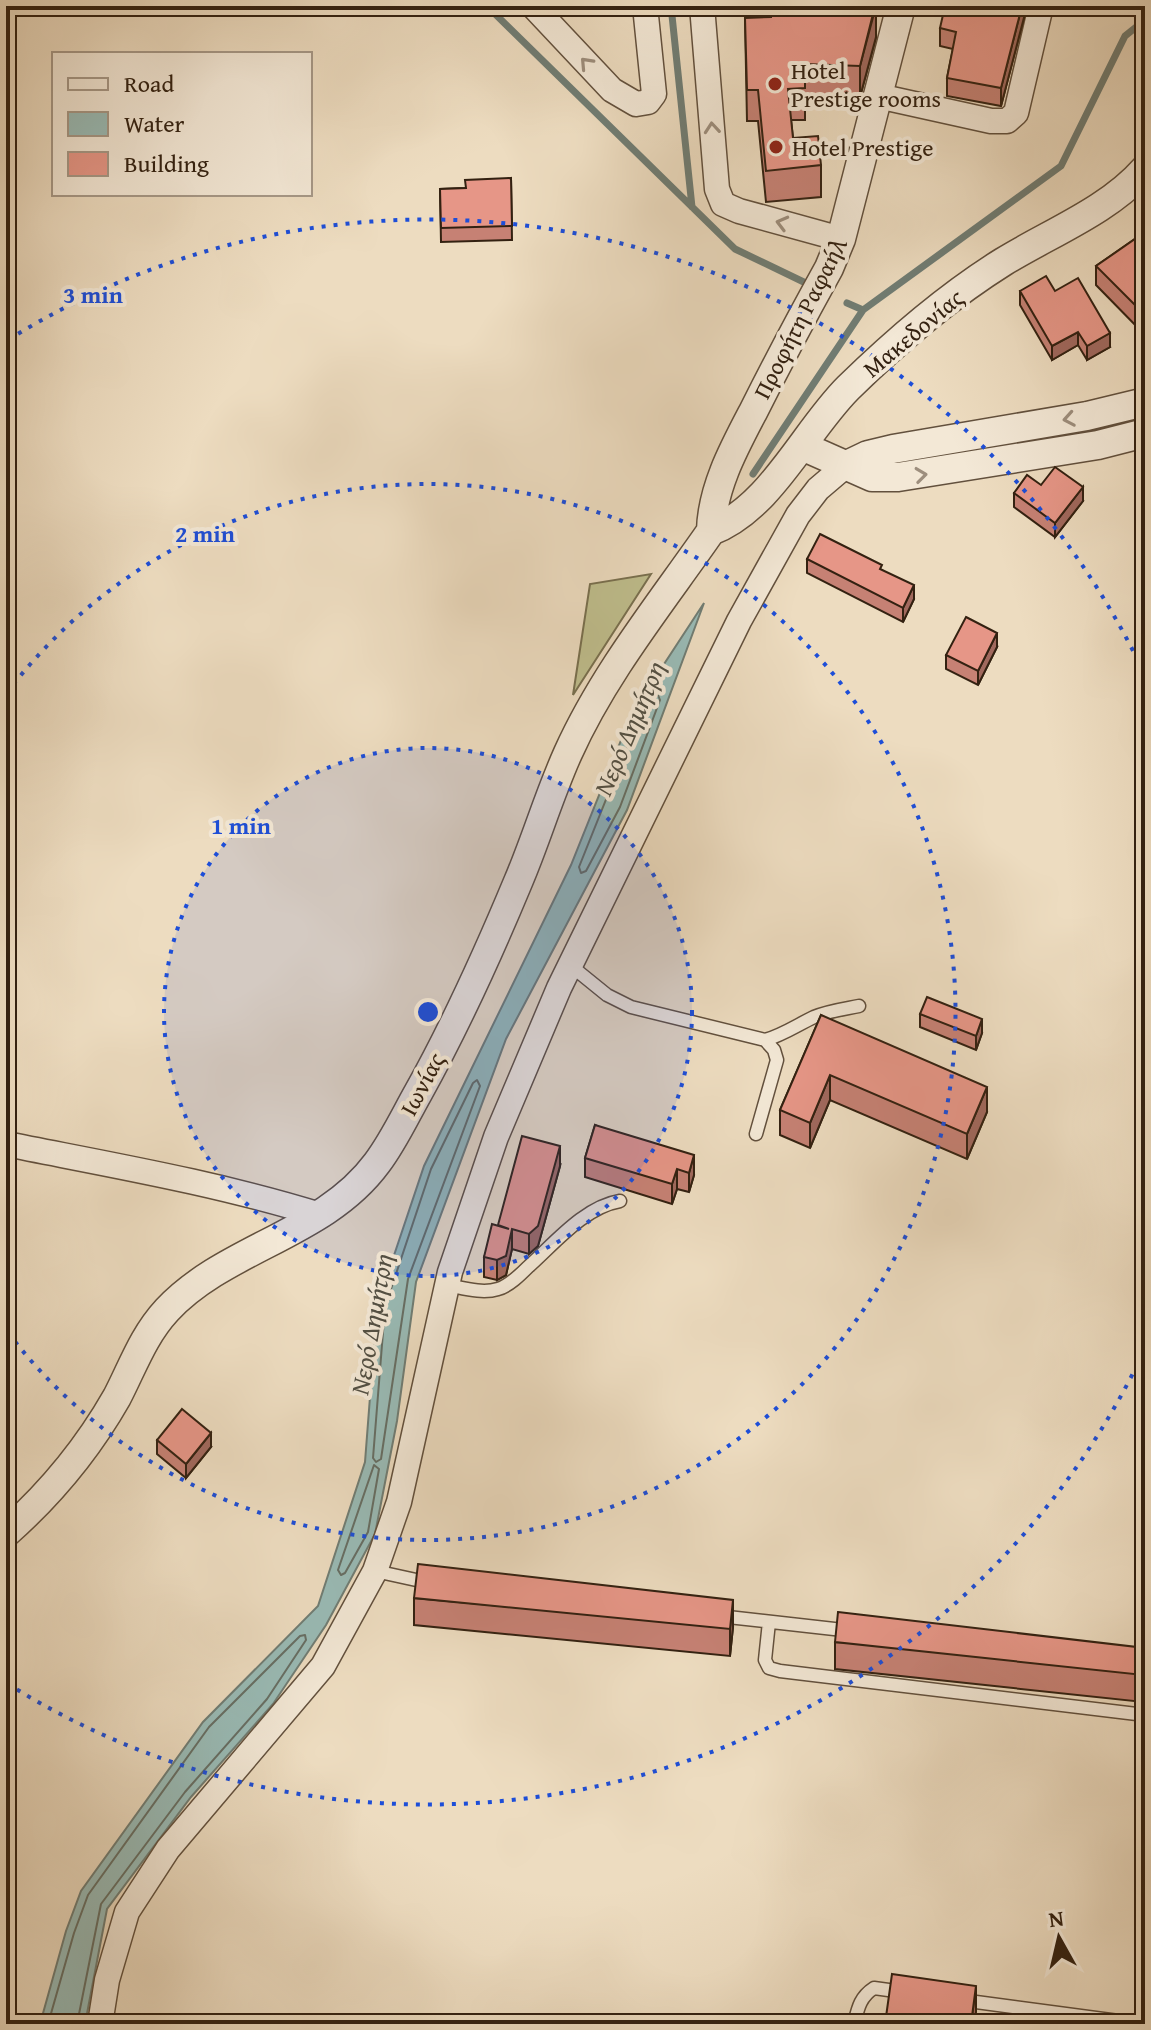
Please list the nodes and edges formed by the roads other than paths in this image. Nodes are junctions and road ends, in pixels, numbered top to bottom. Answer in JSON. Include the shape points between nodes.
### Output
{"nodes":[{"id":1,"x":533,"y":6,"type":"edge"},
{"id":2,"x":645,"y":6,"type":"edge"},
{"id":3,"x":702,"y":6,"type":"edge"},
{"id":4,"x":901,"y":6,"type":"edge"},
{"id":5,"x":1041,"y":6,"type":"edge"},
{"id":6,"x":878,"y":96,"type":"junction"},
{"id":7,"x":1145,"y":169,"type":"edge"},
{"id":8,"x":841,"y":239,"type":"junction"},
{"id":9,"x":1145,"y":402,"type":"edge"},
{"id":10,"x":1145,"y":433,"type":"edge"},
{"id":11,"x":802,"y":446,"type":"junction"},
{"id":12,"x":845,"y":466,"type":"junction"},
{"id":13,"x":711,"y":531,"type":"junction"},
{"id":14,"x":570,"y":965,"type":"junction"},
{"id":15,"x":859,"y":1006,"type":"dead end"},
{"id":16,"x":765,"y":1040,"type":"junction"},
{"id":17,"x":756,"y":1134,"type":"dead end"},
{"id":18,"x":6,"y":1144,"type":"edge"},
{"id":19,"x":620,"y":1201,"type":"dead end"},
{"id":20,"x":320,"y":1215,"type":"junction"},
{"id":21,"x":447,"y":1285,"type":"junction"},
{"id":22,"x":6,"y":1533,"type":"edge"},
{"id":23,"x":375,"y":1571,"type":"junction"},
{"id":24,"x":445,"y":1584,"type":"edge"},
{"id":25,"x":707,"y":1615,"type":"edge"},
{"id":26,"x":769,"y":1622,"type":"junction"},
{"id":27,"x":862,"y":1632,"type":"edge"},
{"id":28,"x":1145,"y":1715,"type":"edge"},
{"id":29,"x":922,"y":1994,"type":"edge"},
{"id":30,"x":953,"y":1999,"type":"edge"},
{"id":31,"x":1079,"y":2020,"type":"edge"},
{"id":32,"x":100,"y":2024,"type":"edge"},
{"id":33,"x":854,"y":2024,"type":"edge"},
{"id":34,"x":1141,"y":2024,"type":"edge"}],
"edges":[{"from":2,"to":1,"type":"street","one_way":true,"via":[[654,94],[648,102],[636,104],[612,90]]},
{"from":8,"to":3,"type":"street","one_way":true,"via":[[723,204],[717,189]]},
{"from":4,"to":6,"type":"street","name":"Προφήτη Ραφαήλ"},
{"from":5,"to":6,"type":"street","via":[[1016,113],[1007,121]]},
{"from":6,"to":8,"type":"street","name":"Προφήτη Ραφαήλ"},
{"from":7,"to":11,"type":"street","name":"Μακεδονίας","via":[[1112,199],[1000,264],[923,321],[845,392]]},
{"from":8,"to":13,"type":"street","name":"Προφήτη Ραφαήλ","via":[[737,442],[711,510]]},
{"from":9,"to":12,"type":"street","one_way":true,"via":[[893,449]]},
{"from":12,"to":10,"type":"street","one_way":true,"via":[[872,477],[925,475]]},
{"from":11,"to":12,"type":"street"},
{"from":11,"to":13,"type":"street","name":"Μακεδονίας","via":[[744,512]]},
{"from":12,"to":14,"type":"street","via":[[798,515]]},
{"from":13,"to":20,"type":"street","name":"Ιωνίας","via":[[599,693],[569,751],[468,995],[394,1137],[354,1189]]},
{"from":14,"to":16,"type":"lane","via":[[631,1007]]},
{"from":14,"to":21,"type":"street","via":[[496,1137]]},
{"from":15,"to":16,"type":"lane","via":[[813,1017]]},
{"from":16,"to":17,"type":"lane","via":[[777,1060]]},
{"from":18,"to":20,"type":"street","via":[[223,1187]]},
{"from":19,"to":21,"type":"lane","via":[[578,1223],[498,1289]]},
{"from":20,"to":22,"type":"street","name":"Ιωνίας","via":[[238,1260],[168,1309],[145,1336],[83,1450]]},
{"from":21,"to":23,"type":"street","via":[[399,1502]]},
{"from":23,"to":24,"type":"lane"},
{"from":23,"to":32,"type":"street","via":[[323,1666],[168,1849],[127,1912]]},
{"from":25,"to":26,"type":"lane"},
{"from":26,"to":27,"type":"lane"},
{"from":26,"to":28,"type":"lane","via":[[765,1660],[769,1668],[780,1671]]},
{"from":29,"to":33,"type":"lane","via":[[874,1988],[858,2006]]},
{"from":30,"to":31,"type":"lane"},
{"from":31,"to":34,"type":"lane"}]}
